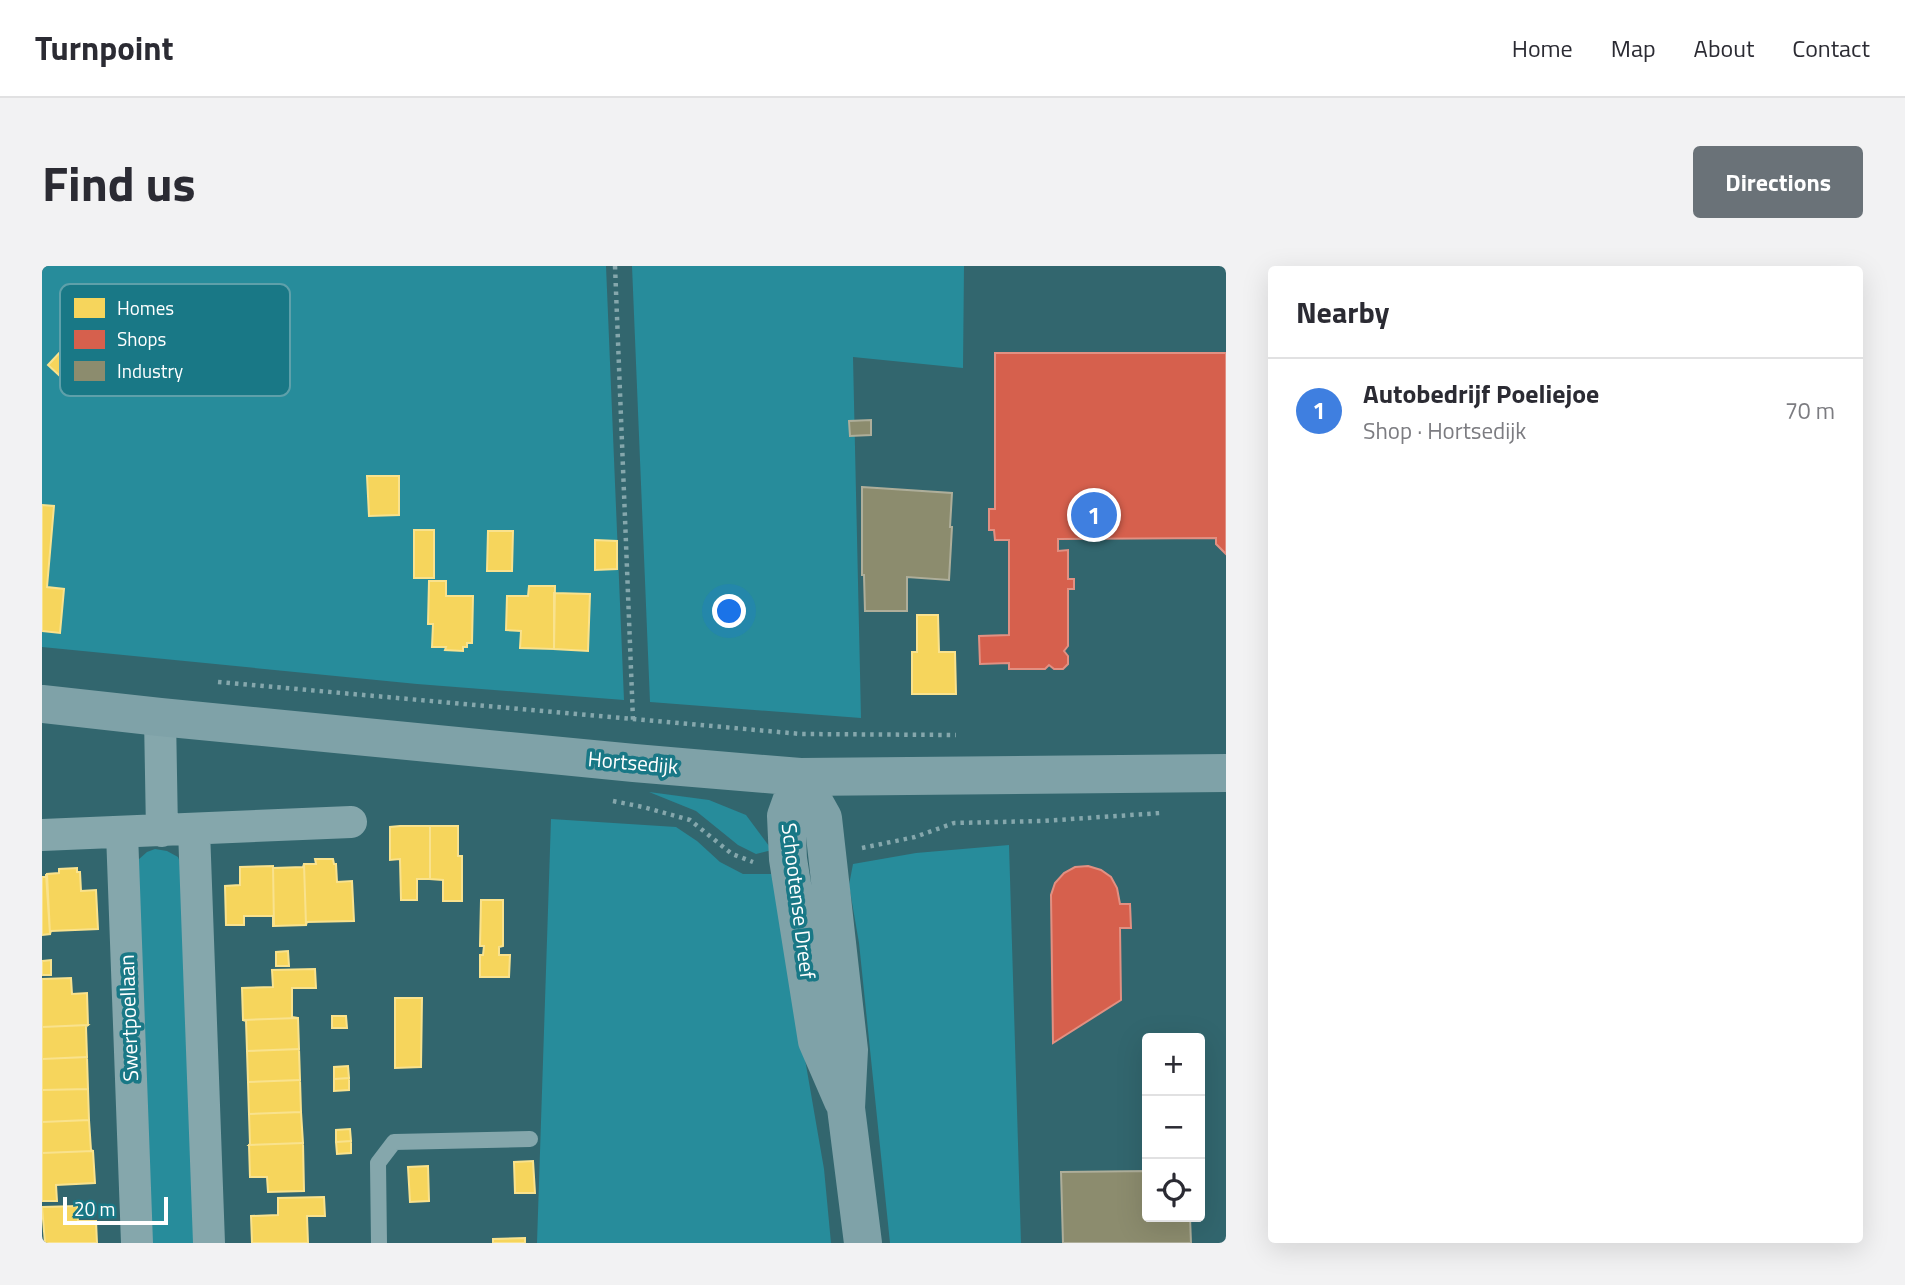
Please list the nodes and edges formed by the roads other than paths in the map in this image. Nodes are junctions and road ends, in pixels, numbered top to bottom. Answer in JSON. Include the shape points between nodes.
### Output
{"nodes":[{"id":1,"x":42,"y":704,"type":"edge"},
{"id":2,"x":160,"y":718,"type":"junction"},
{"id":3,"x":1226,"y":773,"type":"edge"},
{"id":4,"x":800,"y":777,"type":"junction"},
{"id":5,"x":351,"y":822,"type":"dead end"},
{"id":6,"x":194,"y":830,"type":"junction"},
{"id":7,"x":162,"y":831,"type":"junction"},
{"id":8,"x":122,"y":833,"type":"junction"},
{"id":9,"x":42,"y":835,"type":"edge"},
{"id":10,"x":530,"y":1139,"type":"dead end"},
{"id":11,"x":137,"y":1243,"type":"edge"},
{"id":12,"x":209,"y":1243,"type":"edge"},
{"id":13,"x":379,"y":1243,"type":"edge"},
{"id":14,"x":863,"y":1243,"type":"edge"}],
"edges":[{"from":1,"to":2,"type":"street","name":"Hortsedijk"},
{"from":2,"to":4,"type":"street","name":"Hortsedijk"},
{"from":2,"to":7,"type":"street"},
{"from":3,"to":4,"type":"street","name":"Hortsedijk"},
{"from":4,"to":14,"type":"street","name":"Schootense Dreef","via":[[823,818],[849,1050],[845,1108]]},
{"from":5,"to":6,"type":"street"},
{"from":6,"to":7,"type":"street"},
{"from":6,"to":12,"type":"street"},
{"from":7,"to":8,"type":"street"},
{"from":8,"to":9,"type":"street"},
{"from":8,"to":11,"type":"street","name":"Swertpoellaan"},
{"from":10,"to":13,"type":"lane","via":[[394,1142],[378,1163]]}]}
